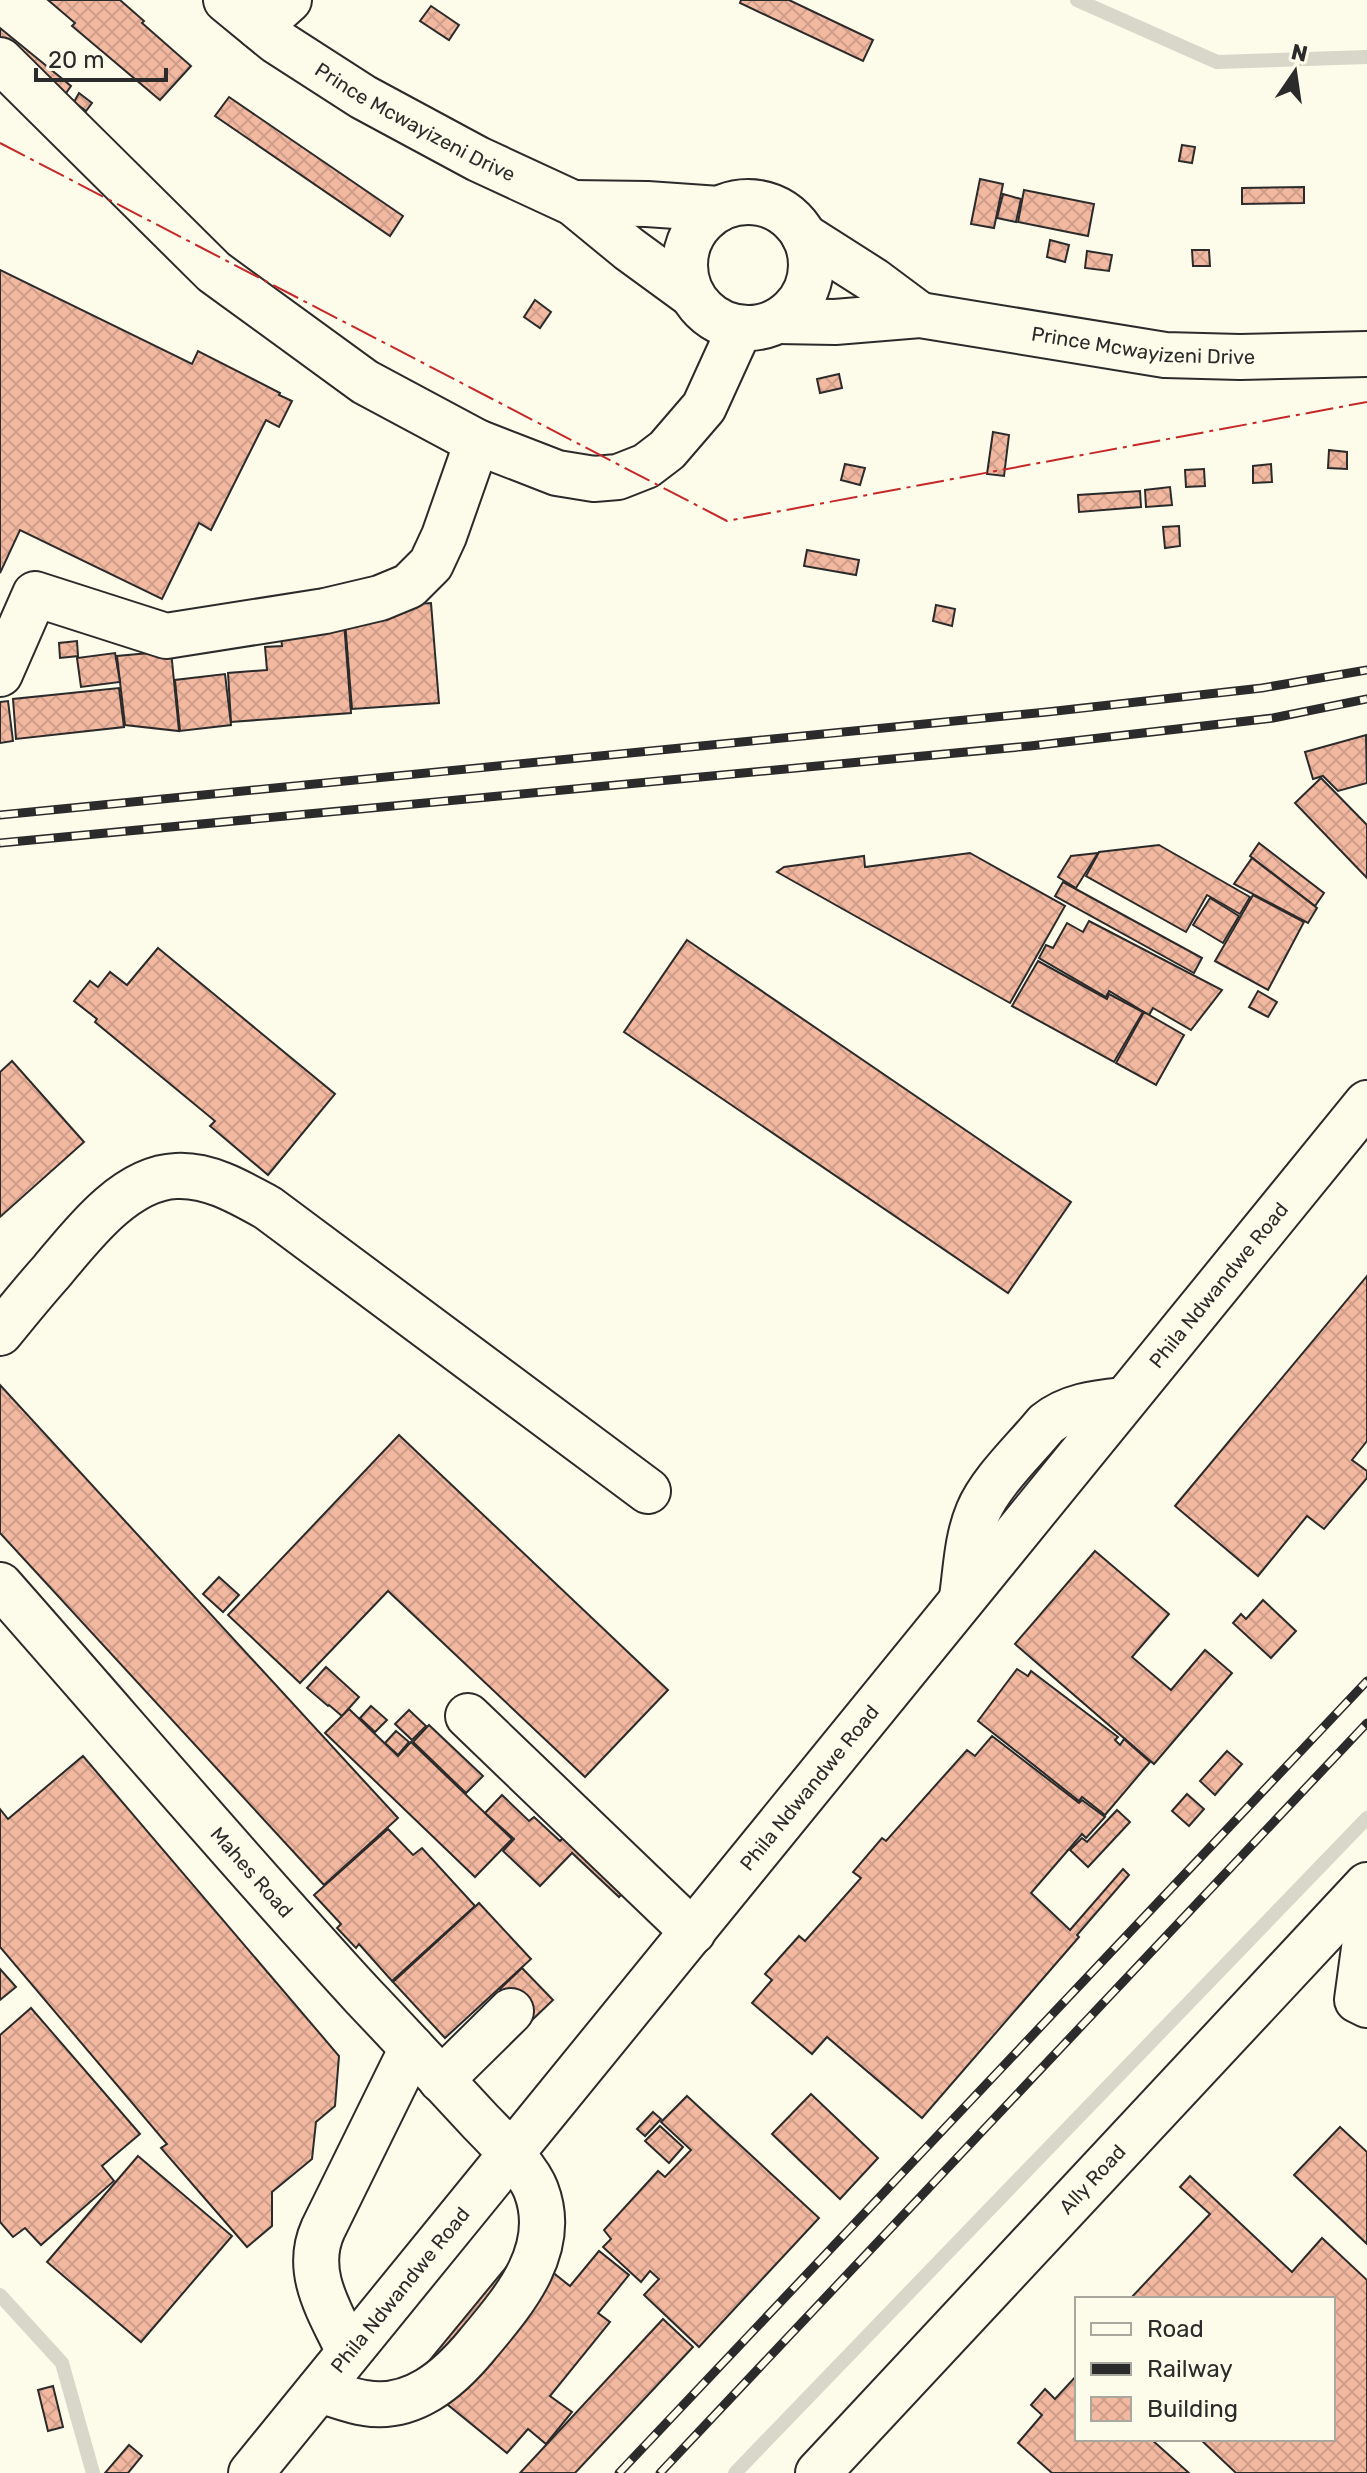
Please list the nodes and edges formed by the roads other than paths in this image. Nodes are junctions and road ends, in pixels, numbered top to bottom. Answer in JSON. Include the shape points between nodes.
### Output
{"nodes":[{"id":1,"x":258,"y":9,"type":"edge"},
{"id":2,"x":0,"y":60,"type":"edge"},
{"id":3,"x":573,"y":203,"type":"junction"},
{"id":4,"x":719,"y":209,"type":"junction"},
{"id":5,"x":804,"y":236,"type":"junction"},
{"id":6,"x":692,"y":295,"type":"junction"},
{"id":7,"x":920,"y":315,"type":"junction"},
{"id":8,"x":759,"y":325,"type":"junction"},
{"id":9,"x":1367,"y":354,"type":"edge"},
{"id":10,"x":477,"y":442,"type":"junction"},
{"id":11,"x":0,"y":674,"type":"edge"},
{"id":12,"x":1367,"y":1103,"type":"edge"},
{"id":13,"x":0,"y":1333,"type":"edge"},
{"id":14,"x":648,"y":1491,"type":"dead end"},
{"id":15,"x":0,"y":1585,"type":"edge"},
{"id":16,"x":468,"y":1716,"type":"dead end"},
{"id":17,"x":1367,"y":1885,"type":"edge"},
{"id":18,"x":1367,"y":1926,"type":"edge"},
{"id":19,"x":693,"y":1932,"type":"junction"},
{"id":20,"x":1367,"y":2005,"type":"edge"},
{"id":21,"x":511,"y":2011,"type":"dead end"},
{"id":22,"x":412,"y":2048,"type":"junction"},
{"id":23,"x":441,"y":2080,"type":"junction"},
{"id":24,"x":510,"y":2154,"type":"junction"},
{"id":25,"x":349,"y":2352,"type":"junction"},
{"id":26,"x":319,"y":2390,"type":"junction"},
{"id":27,"x":251,"y":2473,"type":"edge"},
{"id":28,"x":818,"y":2473,"type":"edge"}],
"edges":[{"from":1,"to":3,"type":"street","name":"Prince Mcwayizeni Drive","via":[[276,41],[363,97]]},
{"from":2,"to":10,"type":"street","via":[[214,272],[365,382]]},
{"from":3,"to":4,"type":"street","name":"Prince Mcwayizeni Drive"},
{"from":3,"to":6,"type":"street","name":"Prince Mcwayizeni Drive"},
{"from":4,"to":5,"type":"street","via":[[757,202],[776,208]]},
{"from":4,"to":6,"type":"street","via":[[702,222],[685,256]]},
{"from":5,"to":7,"type":"street","name":"Prince Mcwayizeni Drive"},
{"from":5,"to":8,"type":"street","via":[[811,254],[805,293],[794,309]]},
{"from":6,"to":8,"type":"street","via":[[720,322]]},
{"from":7,"to":8,"type":"street","name":"Prince Mcwayizeni Drive"},
{"from":7,"to":9,"type":"street","name":"Prince Mcwayizeni Drive","via":[[1165,355]]},
{"from":8,"to":10,"type":"street","via":[[704,407],[646,466],[618,477],[578,478]]},
{"from":10,"to":11,"type":"street","via":[[431,564],[409,586],[325,611],[166,636],[35,594]]},
{"from":12,"to":19,"type":"street","name":"Phila Ndwandwe Road"},
{"from":13,"to":14,"type":"street","via":[[87,1229],[138,1186],[178,1175],[216,1183],[268,1208]]},
{"from":15,"to":22,"type":"street","name":"Mahes Road"},
{"from":16,"to":19,"type":"street"},
{"from":17,"to":28,"type":"street","name":"Ally Road"},
{"from":18,"to":20,"type":"street","via":[[1357,2000]]},
{"from":19,"to":24,"type":"street","name":"Phila Ndwandwe Road"},
{"from":21,"to":23,"type":"street"},
{"from":22,"to":23,"type":"street","name":"Mahes Road"},
{"from":22,"to":25,"type":"street","via":[[315,2255],[320,2287]]},
{"from":23,"to":24,"type":"street","name":"Mahes Road"},
{"from":24,"to":25,"type":"street","name":"Phila Ndwandwe Road"},
{"from":24,"to":26,"type":"street","name":"Mahes Road","via":[[536,2189],[541,2240],[533,2267],[494,2325],[450,2374],[409,2401],[365,2403]]},
{"from":25,"to":26,"type":"street","name":"Phila Ndwandwe Road"},
{"from":26,"to":27,"type":"street","name":"Phila Ndwandwe Road"}]}
